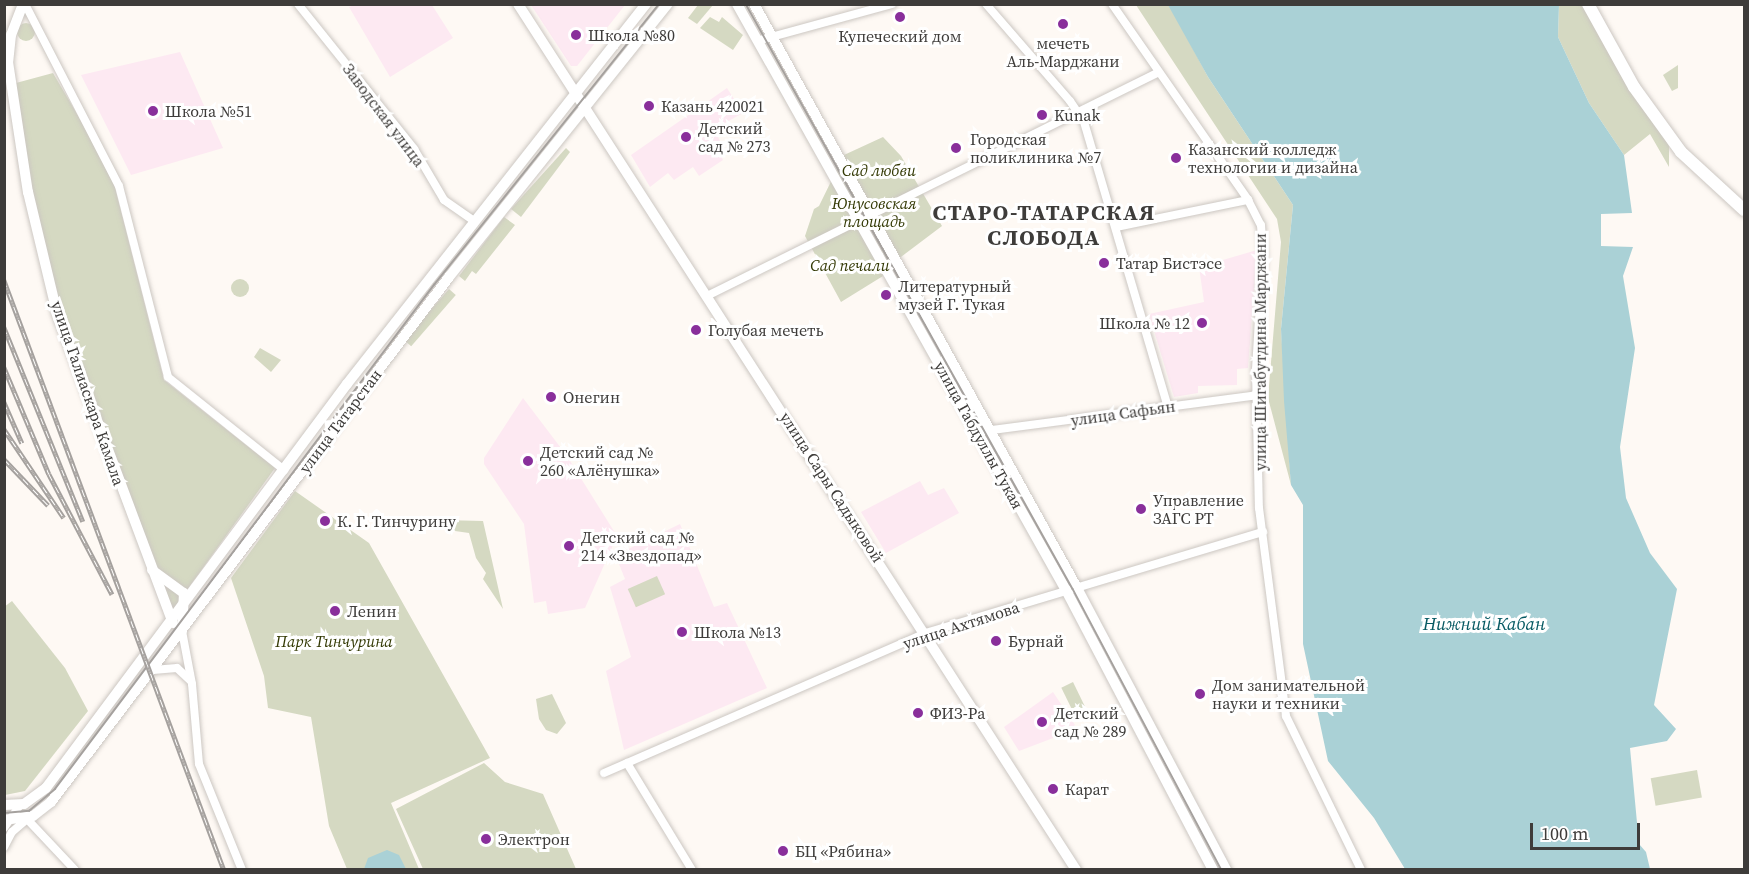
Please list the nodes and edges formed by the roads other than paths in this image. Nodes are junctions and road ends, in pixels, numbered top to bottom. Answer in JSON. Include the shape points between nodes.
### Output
{"nodes":[{"id":1,"x":24,"y":4,"type":"edge"},
{"id":2,"x":298,"y":4,"type":"edge"},
{"id":3,"x":518,"y":4,"type":"edge"},
{"id":4,"x":646,"y":4,"type":"edge"},
{"id":5,"x":668,"y":4,"type":"edge"},
{"id":6,"x":737,"y":4,"type":"edge"},
{"id":7,"x":754,"y":4,"type":"edge"},
{"id":8,"x":892,"y":4,"type":"edge"},
{"id":9,"x":986,"y":4,"type":"edge"},
{"id":10,"x":1112,"y":4,"type":"edge"},
{"id":11,"x":1588,"y":4,"type":"edge"},
{"id":12,"x":1595,"y":4,"type":"edge"},
{"id":13,"x":765,"y":39,"type":"junction"},
{"id":14,"x":1157,"y":73,"type":"junction"},
{"id":15,"x":575,"y":93,"type":"junction"},
{"id":16,"x":585,"y":107,"type":"junction"},
{"id":17,"x":1079,"y":114,"type":"junction"},
{"id":18,"x":1248,"y":200,"type":"junction"},
{"id":19,"x":1744,"y":200,"type":"edge"},
{"id":20,"x":1744,"y":210,"type":"edge"},
{"id":21,"x":865,"y":218,"type":"junction"},
{"id":22,"x":473,"y":220,"type":"junction"},
{"id":23,"x":1116,"y":227,"type":"junction"},
{"id":24,"x":707,"y":296,"type":"junction"},
{"id":25,"x":1257,"y":395,"type":"junction"},
{"id":26,"x":1168,"y":407,"type":"junction"},
{"id":27,"x":983,"y":431,"type":"junction"},
{"id":28,"x":284,"y":470,"type":"junction"},
{"id":29,"x":297,"y":480,"type":"junction"},
{"id":30,"x":1263,"y":532,"type":"junction"},
{"id":31,"x":151,"y":570,"type":"junction"},
{"id":32,"x":1072,"y":590,"type":"junction"},
{"id":33,"x":185,"y":600,"type":"junction"},
{"id":34,"x":170,"y":621,"type":"junction"},
{"id":35,"x":182,"y":631,"type":"junction"},
{"id":36,"x":926,"y":633,"type":"junction"},
{"id":37,"x":153,"y":670,"type":"junction"},
{"id":38,"x":192,"y":684,"type":"junction"},
{"id":39,"x":627,"y":763,"type":"junction"},
{"id":40,"x":604,"y":773,"type":"dead end"},
{"id":41,"x":4,"y":805,"type":"edge"},
{"id":42,"x":20,"y":805,"type":"junction"},
{"id":43,"x":27,"y":819,"type":"junction"},
{"id":44,"x":6,"y":823,"type":"edge"},
{"id":45,"x":4,"y":847,"type":"edge"},
{"id":46,"x":1217,"y":868,"type":"edge"},
{"id":47,"x":75,"y":870,"type":"edge"},
{"id":48,"x":243,"y":870,"type":"edge"},
{"id":49,"x":692,"y":870,"type":"edge"},
{"id":50,"x":1076,"y":870,"type":"edge"},
{"id":51,"x":1361,"y":870,"type":"edge"}],
"edges":[{"from":1,"to":28,"type":"street","via":[[119,186],[168,377]]},
{"from":1,"to":31,"type":"main road","name":"улица Галиаскара Камала","via":[[11,35],[8,62],[28,192],[57,313]]},
{"from":2,"to":22,"type":"street","name":"Заводская улица","via":[[414,149],[444,200]]},
{"from":3,"to":15,"type":"main road","name":"улица Сары Садыковой"},
{"from":4,"to":15,"type":"main road","name":"улица Татарстан"},
{"from":5,"to":16,"type":"main road","name":"улица Татарстан"},
{"from":6,"to":13,"type":"main road","name":"улица Габдуллы Тукая"},
{"from":7,"to":13,"type":"main road","name":"улица Габдуллы Тукая"},
{"from":8,"to":13,"type":"street"},
{"from":9,"to":17,"type":"street"},
{"from":10,"to":14,"type":"street","name":"улица Шигабутдина Марджани"},
{"from":11,"to":20,"type":"main road","via":[[1634,87],[1681,152]]},
{"from":12,"to":19,"type":"main road","via":[[1665,121],[1700,162]]},
{"from":13,"to":21,"type":"main road","name":"улица Габдуллы Тукая"},
{"from":14,"to":17,"type":"street"},
{"from":14,"to":18,"type":"street","name":"улица Шигабутдина Марджани"},
{"from":15,"to":16,"type":"main road","name":"улица Сары Садыковой"},
{"from":15,"to":22,"type":"main road","name":"улица Татарстан"},
{"from":16,"to":24,"type":"main road","name":"улица Сары Садыковой"},
{"from":16,"to":29,"type":"main road","name":"улица Татарстан","via":[[449,277]]},
{"from":17,"to":21,"type":"street"},
{"from":17,"to":23,"type":"street"},
{"from":18,"to":23,"type":"street"},
{"from":18,"to":25,"type":"street","name":"улица Шигабутдина Марджани","via":[[1261,225],[1263,241]]},
{"from":21,"to":24,"type":"street"},
{"from":21,"to":27,"type":"main road","name":"улица Габдуллы Тукая"},
{"from":22,"to":28,"type":"main road","name":"улица Татарстан"},
{"from":23,"to":26,"type":"street"},
{"from":24,"to":36,"type":"main road","name":"улица Сары Садыковой"},
{"from":25,"to":26,"type":"street","name":"улица Сафьян"},
{"from":25,"to":30,"type":"street","name":"улица Шигабутдина Марджани"},
{"from":26,"to":27,"type":"street","name":"улица Сафьян"},
{"from":27,"to":32,"type":"main road","name":"улица Габдуллы Тукая"},
{"from":28,"to":29,"type":"main road"},
{"from":28,"to":33,"type":"main road","name":"улица Татарстан"},
{"from":29,"to":35,"type":"main road","name":"улица Татарстан"},
{"from":30,"to":32,"type":"street","name":"улица Ахтямова"},
{"from":30,"to":51,"type":"street","name":"улица Шигабутдина Марджани","via":[[1286,716]]},
{"from":31,"to":33,"type":"main road","via":[[184,593]]},
{"from":31,"to":34,"type":"main road","name":"улица Галиаскара Камала"},
{"from":32,"to":36,"type":"street","name":"улица Ахтямова"},
{"from":32,"to":46,"type":"main road","name":"улица Габдуллы Тукая"},
{"from":33,"to":34,"type":"main road","name":"улица Татарстан"},
{"from":33,"to":35,"type":"main road"},
{"from":34,"to":35,"type":"main road","name":"улица Галиаскара Камала"},
{"from":34,"to":42,"type":"main road","name":"улица Татарстан","via":[[46,788]]},
{"from":35,"to":37,"type":"main road","name":"улица Татарстан"},
{"from":35,"to":38,"type":"street"},
{"from":36,"to":39,"type":"street","name":"улица Ахтямова"},
{"from":36,"to":50,"type":"main road","name":"улица Сары Садыковой"},
{"from":37,"to":38,"type":"street","via":[[177,668]]},
{"from":37,"to":43,"type":"main road","name":"улица Татарстан","via":[[51,802]]},
{"from":38,"to":48,"type":"street","via":[[199,764]]},
{"from":39,"to":40,"type":"street","name":"улица Ахтямова"},
{"from":39,"to":49,"type":"street"},
{"from":41,"to":42,"type":"main road"},
{"from":42,"to":44,"type":"street"},
{"from":43,"to":44,"type":"main road"},
{"from":43,"to":45,"type":"street","via":[[12,832]]},
{"from":43,"to":47,"type":"street"}]}
